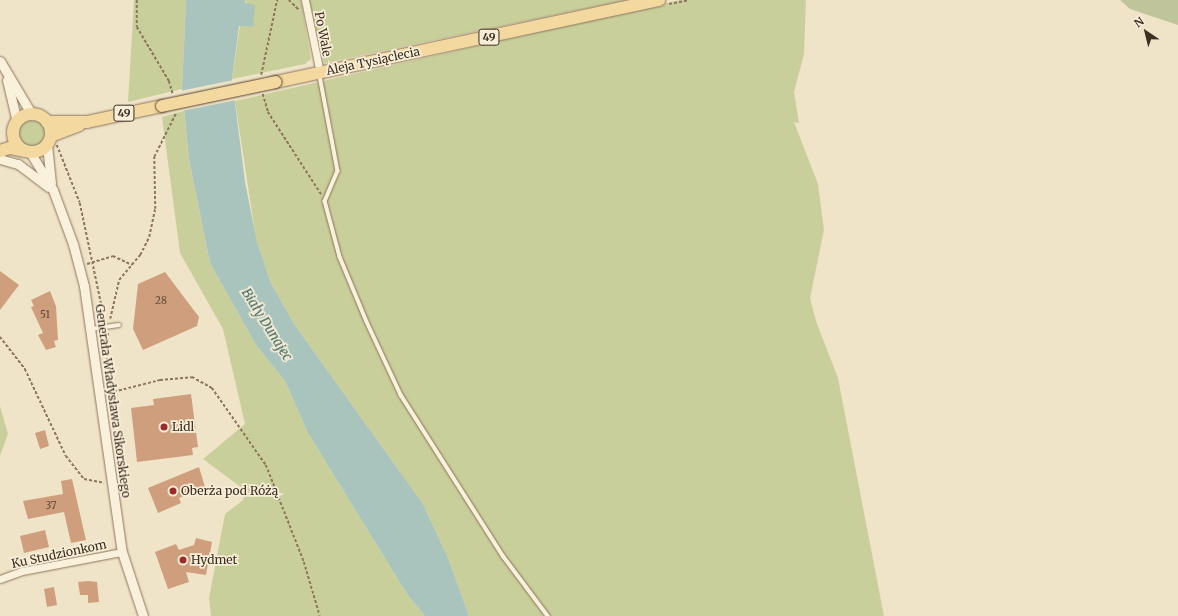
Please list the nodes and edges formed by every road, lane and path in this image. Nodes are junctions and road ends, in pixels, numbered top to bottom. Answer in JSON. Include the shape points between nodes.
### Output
{"nodes":[{"id":1,"x":137,"y":0,"type":"edge"},
{"id":2,"x":276,"y":0,"type":"edge"},
{"id":3,"x":305,"y":0,"type":"edge"},
{"id":4,"x":659,"y":0,"type":"edge"},
{"id":5,"x":0,"y":60,"type":"edge"},
{"id":6,"x":4,"y":69,"type":"junction"},
{"id":7,"x":320,"y":73,"type":"junction"},
{"id":8,"x":260,"y":80,"type":"dead end"},
{"id":9,"x":262,"y":87,"type":"dead end"},
{"id":10,"x":173,"y":98,"type":"dead end"},
{"id":11,"x":175,"y":106,"type":"dead end"},
{"id":12,"x":32,"y":115,"type":"junction"},
{"id":13,"x":47,"y":122,"type":"junction"},
{"id":14,"x":87,"y":122,"type":"junction"},
{"id":15,"x":15,"y":126,"type":"junction"},
{"id":16,"x":0,"y":142,"type":"edge"},
{"id":17,"x":51,"y":142,"type":"junction"},
{"id":18,"x":0,"y":151,"type":"edge"},
{"id":19,"x":27,"y":151,"type":"junction"},
{"id":20,"x":0,"y":159,"type":"edge"},
{"id":21,"x":53,"y":190,"type":"junction"},
{"id":22,"x":325,"y":201,"type":"junction"},
{"id":23,"x":94,"y":260,"type":"junction"},
{"id":24,"x":132,"y":265,"type":"junction"},
{"id":25,"x":79,"y":269,"type":"junction"},
{"id":26,"x":105,"y":322,"type":"dead end"},
{"id":27,"x":119,"y":325,"type":"dead end"},
{"id":28,"x":109,"y":326,"type":"junction"},
{"id":29,"x":91,"y":329,"type":"junction"},
{"id":30,"x":0,"y":337,"type":"edge"},
{"id":31,"x":106,"y":375,"type":"dead end"},
{"id":32,"x":107,"y":388,"type":"dead end"},
{"id":33,"x":108,"y":394,"type":"junction"},
{"id":34,"x":109,"y":401,"type":"dead end"},
{"id":35,"x":106,"y":483,"type":"dead end"},
{"id":36,"x":122,"y":552,"type":"junction"},
{"id":37,"x":0,"y":579,"type":"edge"},
{"id":38,"x":142,"y":616,"type":"edge"},
{"id":39,"x":320,"y":616,"type":"edge"},
{"id":40,"x":548,"y":616,"type":"edge"}],
"edges":[{"from":1,"to":10,"type":"path","via":[[137,27],[169,81]]},
{"from":2,"to":8,"type":"path"},
{"from":3,"to":7,"type":"street","name":"Po Wale"},
{"from":4,"to":7,"type":"main road","name":"Aleja Tysiąclecia","number":"49"},
{"from":5,"to":6,"type":"street"},
{"from":6,"to":12,"type":"street"},
{"from":6,"to":15,"type":"street"},
{"from":7,"to":14,"type":"main road","name":"Aleja Tysiąclecia","number":"49","bridge":true},
{"from":7,"to":22,"type":"lane","via":[[338,171]]},
{"from":9,"to":22,"type":"path","via":[[268,112]]},
{"from":11,"to":24,"type":"path","via":[[176,119],[154,157],[154,223],[144,248]]},
{"from":12,"to":13,"type":"main road","number":"49"},
{"from":12,"to":15,"type":"main road"},
{"from":13,"to":14,"type":"main road","name":"Aleja Tysiąclecia","number":"49"},
{"from":13,"to":17,"type":"main road"},
{"from":14,"to":17,"type":"main road","name":"Aleja Tysiąclecia","number":"49"},
{"from":15,"to":16,"type":"main road"},
{"from":15,"to":19,"type":"main road","via":[[14,139]]},
{"from":17,"to":19,"type":"main road","number":"49"},
{"from":17,"to":21,"type":"street","name":"Generała Władysława Sikorskiego"},
{"from":17,"to":23,"type":"path","via":[[80,203]]},
{"from":18,"to":19,"type":"main road","number":"49","via":[[10,148]]},
{"from":19,"to":21,"type":"street","name":"Generała Władysława Sikorskiego"},
{"from":20,"to":21,"type":"street","via":[[18,164]]},
{"from":21,"to":25,"type":"street","name":"Generała Władysława Sikorskiego"},
{"from":22,"to":40,"type":"lane","via":[[340,257],[401,395],[504,557]]},
{"from":23,"to":24,"type":"path","via":[[114,256]]},
{"from":23,"to":25,"type":"path"},
{"from":23,"to":26,"type":"path"},
{"from":24,"to":28,"type":"path","via":[[116,288]]},
{"from":25,"to":29,"type":"street","name":"Generała Władysława Sikorskiego"},
{"from":27,"to":28,"type":"lane"},
{"from":28,"to":29,"type":"lane"},
{"from":28,"to":31,"type":"path"},
{"from":29,"to":36,"type":"street","name":"Generała Władysława Sikorskiego"},
{"from":30,"to":35,"type":"path","via":[[25,369],[66,456],[84,479]]},
{"from":32,"to":33,"type":"path"},
{"from":33,"to":34,"type":"path"},
{"from":33,"to":39,"type":"path","via":[[160,380],[192,377],[212,388],[266,464],[304,562]]},
{"from":36,"to":37,"type":"street","name":"Ku Studzionkom","via":[[22,571]]},
{"from":36,"to":38,"type":"street","name":"Generała Władysława Sikorskiego"}]}
